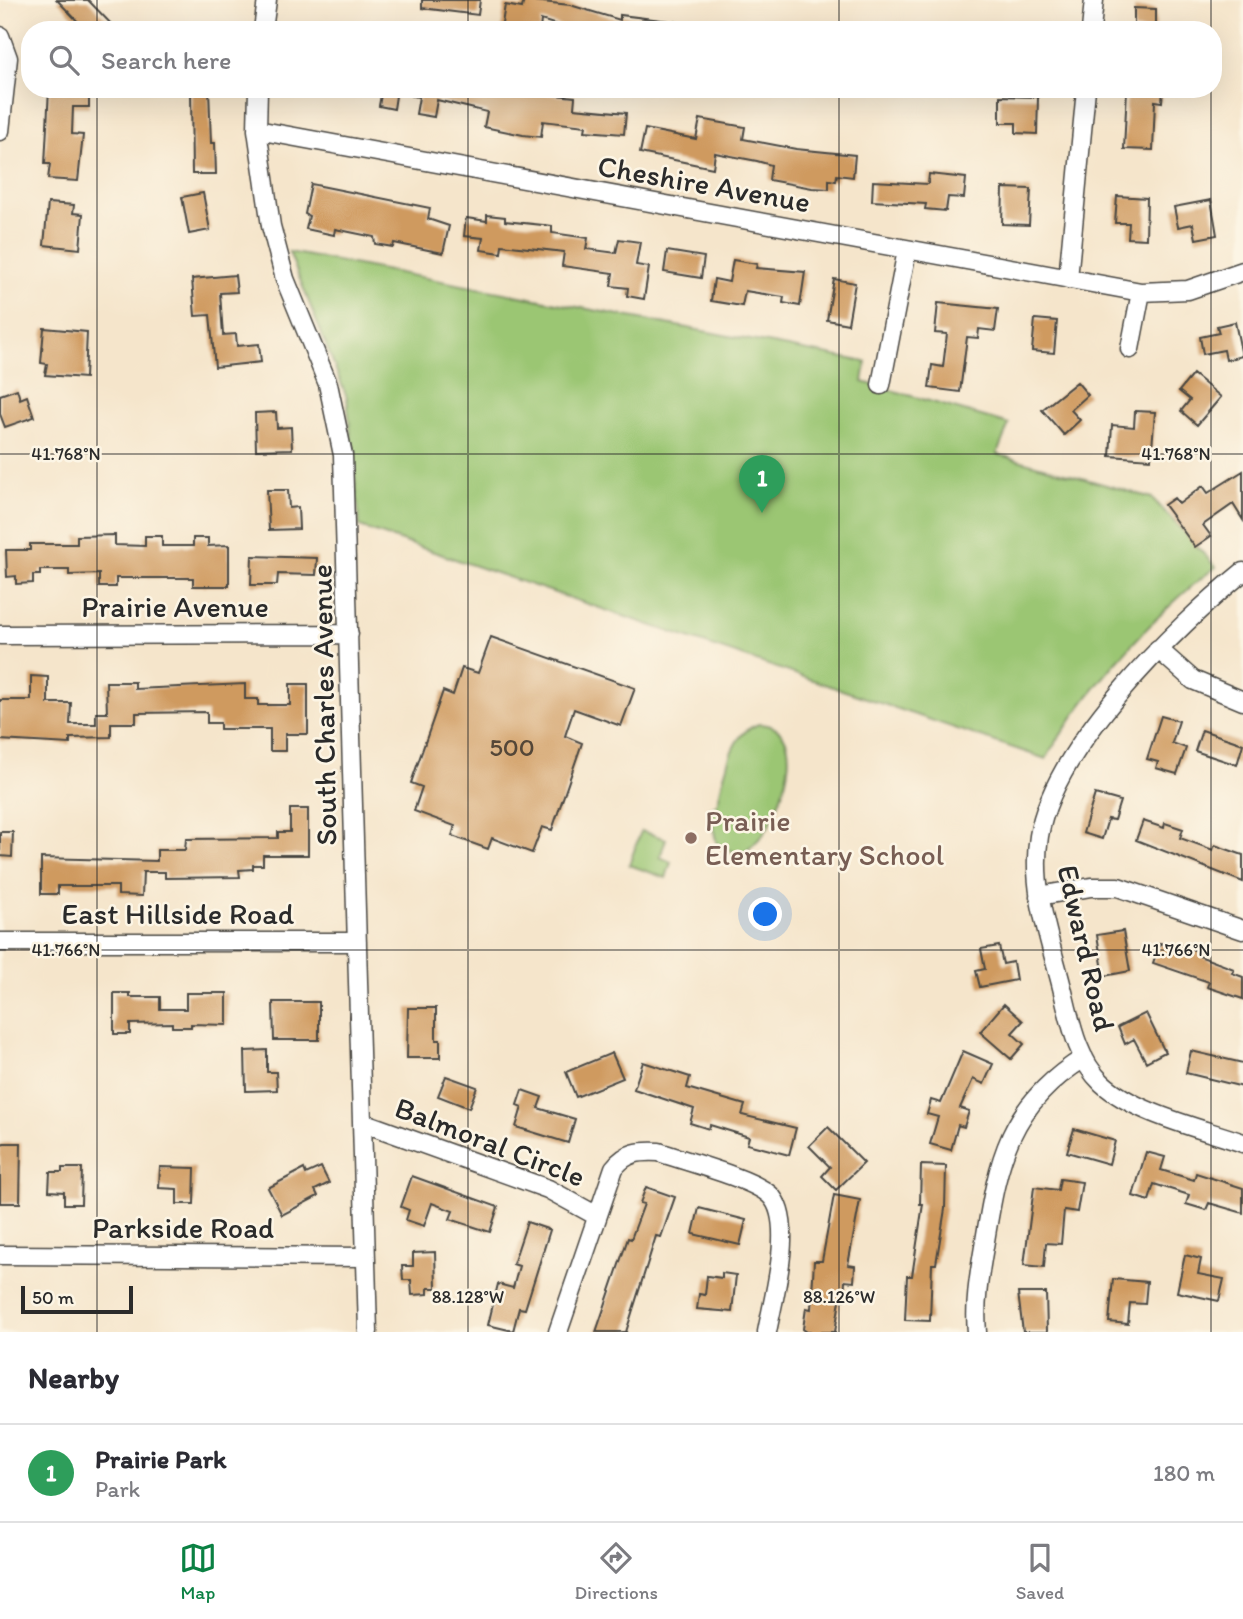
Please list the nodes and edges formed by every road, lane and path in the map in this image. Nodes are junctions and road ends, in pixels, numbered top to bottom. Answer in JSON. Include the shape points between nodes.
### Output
{"nodes":[{"id":1,"x":267,"y":0,"type":"edge"},
{"id":2,"x":1094,"y":0,"type":"edge"},
{"id":3,"x":264,"y":21,"type":"edge"},
{"id":4,"x":1092,"y":21,"type":"edge"},
{"id":5,"x":0,"y":36,"type":"edge"},
{"id":6,"x":258,"y":98,"type":"edge"},
{"id":7,"x":1085,"y":98,"type":"edge"},
{"id":8,"x":257,"y":130,"type":"junction"},
{"id":9,"x":0,"y":131,"type":"edge"},
{"id":10,"x":907,"y":250,"type":"junction"},
{"id":11,"x":1243,"y":271,"type":"edge"},
{"id":12,"x":1069,"y":279,"type":"junction"},
{"id":13,"x":1141,"y":292,"type":"junction"},
{"id":14,"x":1130,"y":349,"type":"dead end"},
{"id":15,"x":881,"y":385,"type":"dead end"},
{"id":16,"x":1243,"y":572,"type":"edge"},
{"id":17,"x":0,"y":635,"type":"edge"},
{"id":18,"x":349,"y":635,"type":"junction"},
{"id":19,"x":1158,"y":649,"type":"junction"},
{"id":20,"x":1243,"y":701,"type":"edge"},
{"id":21,"x":1039,"y":896,"type":"junction"},
{"id":22,"x":1243,"y":930,"type":"edge"},
{"id":23,"x":0,"y":942,"type":"edge"},
{"id":24,"x":357,"y":942,"type":"junction"},
{"id":25,"x":1084,"y":1058,"type":"junction"},
{"id":26,"x":362,"y":1122,"type":"junction"},
{"id":27,"x":1243,"y":1143,"type":"edge"},
{"id":28,"x":597,"y":1216,"type":"junction"},
{"id":29,"x":0,"y":1255,"type":"edge"},
{"id":30,"x":366,"y":1257,"type":"junction"},
{"id":31,"x":368,"y":1332,"type":"edge"},
{"id":32,"x":558,"y":1332,"type":"edge"},
{"id":33,"x":768,"y":1332,"type":"edge"},
{"id":34,"x":977,"y":1332,"type":"edge"}],
"edges":[{"from":1,"to":3,"type":"street"},
{"from":2,"to":4,"type":"street"},
{"from":5,"to":9,"type":"street","via":[[8,58]]},
{"from":6,"to":8,"type":"street","name":"South Charles Avenue"},
{"from":7,"to":12,"type":"street"},
{"from":8,"to":10,"type":"street","name":"Cheshire Avenue"},
{"from":8,"to":18,"type":"street","name":"South Charles Avenue","via":[[271,226],[285,279],[325,377],[338,424],[346,503]]},
{"from":10,"to":12,"type":"street","name":"Cheshire Avenue"},
{"from":10,"to":15,"type":"street"},
{"from":11,"to":13,"type":"street","name":"Cheshire Avenue","via":[[1188,290]]},
{"from":12,"to":13,"type":"street","name":"Cheshire Avenue"},
{"from":13,"to":14,"type":"street"},
{"from":16,"to":19,"type":"street","name":"Edward Road"},
{"from":17,"to":18,"type":"street","name":"Prairie Avenue"},
{"from":18,"to":24,"type":"street","name":"South Charles Avenue"},
{"from":19,"to":20,"type":"street","via":[[1192,680]]},
{"from":19,"to":21,"type":"street","name":"Edward Road","via":[[1094,727],[1059,779],[1039,837]]},
{"from":21,"to":22,"type":"street","via":[[1118,887]]},
{"from":21,"to":25,"type":"street","name":"Edward Road"},
{"from":23,"to":24,"type":"street","name":"East Hillside Road"},
{"from":24,"to":26,"type":"street","name":"South Charles Avenue"},
{"from":25,"to":27,"type":"street","name":"Edward Road","via":[[1118,1096]]},
{"from":25,"to":34,"type":"street","via":[[1042,1089],[1010,1135],[995,1184],[978,1285]]},
{"from":26,"to":28,"type":"street","name":"Balmoral Circle","via":[[548,1189]]},
{"from":26,"to":30,"type":"street","name":"South Charles Avenue"},
{"from":28,"to":32,"type":"street","name":"Balmoral Circle"},
{"from":28,"to":33,"type":"street","name":"Balmoral Circle","via":[[614,1168],[636,1152],[659,1152],[765,1191],[781,1211],[783,1231]]},
{"from":29,"to":30,"type":"street","name":"Parkside Road"},
{"from":30,"to":31,"type":"street","name":"South Charles Avenue"}]}
